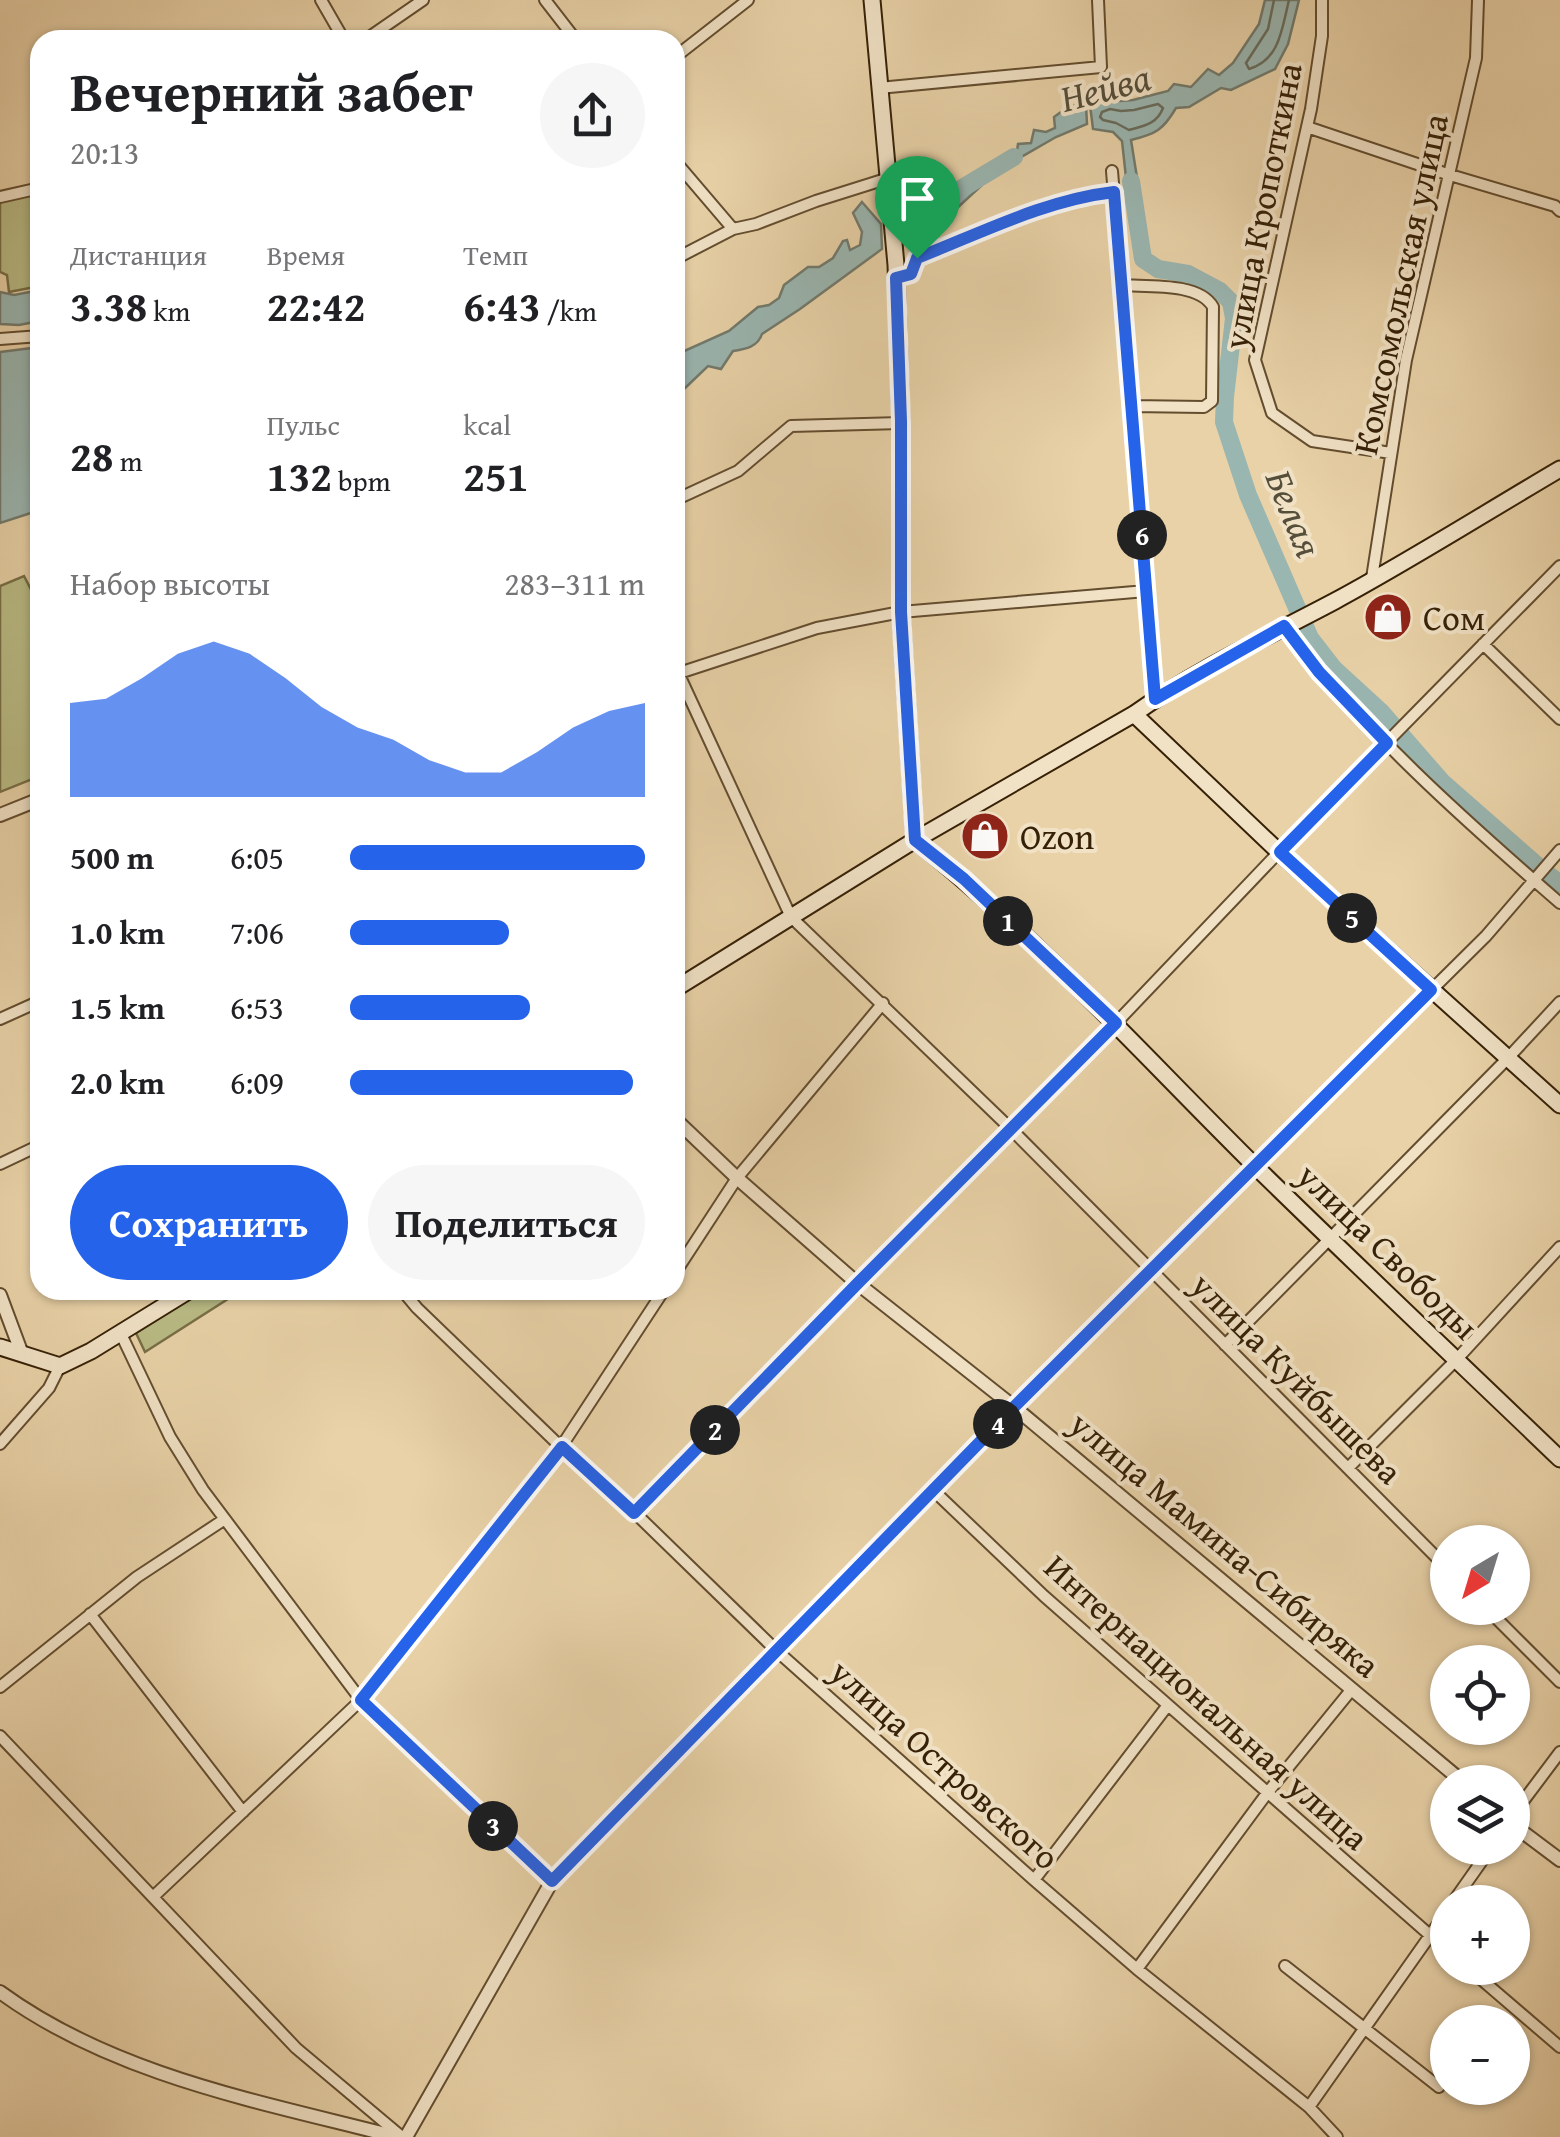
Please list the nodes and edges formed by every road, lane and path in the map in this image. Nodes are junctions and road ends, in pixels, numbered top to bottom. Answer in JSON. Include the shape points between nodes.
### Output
{"nodes":[{"id":1,"x":321,"y":0,"type":"edge"},
{"id":2,"x":424,"y":0,"type":"edge"},
{"id":3,"x":545,"y":0,"type":"edge"},
{"id":4,"x":748,"y":0,"type":"edge"},
{"id":5,"x":872,"y":0,"type":"edge"},
{"id":6,"x":1098,"y":0,"type":"edge"},
{"id":7,"x":1322,"y":0,"type":"edge"},
{"id":8,"x":1478,"y":0,"type":"edge"},
{"id":9,"x":338,"y":30,"type":"edge"},
{"id":10,"x":380,"y":30,"type":"edge"},
{"id":11,"x":568,"y":30,"type":"edge"},
{"id":12,"x":685,"y":48,"type":"edge"},
{"id":13,"x":880,"y":88,"type":"junction"},
{"id":14,"x":1307,"y":127,"type":"junction"},
{"id":15,"x":685,"y":172,"type":"edge"},
{"id":16,"x":1112,"y":172,"type":"dead end"},
{"id":17,"x":1450,"y":175,"type":"junction"},
{"id":18,"x":889,"y":178,"type":"junction"},
{"id":19,"x":30,"y":190,"type":"edge"},
{"id":20,"x":1114,"y":192,"type":"junction"},
{"id":21,"x":0,"y":196,"type":"edge"},
{"id":22,"x":1560,"y":211,"type":"edge"},
{"id":23,"x":734,"y":229,"type":"junction"},
{"id":24,"x":685,"y":254,"type":"edge"},
{"id":25,"x":896,"y":271,"type":"junction"},
{"id":26,"x":1121,"y":285,"type":"junction"},
{"id":27,"x":30,"y":337,"type":"edge"},
{"id":28,"x":0,"y":339,"type":"edge"},
{"id":29,"x":1131,"y":406,"type":"junction"},
{"id":30,"x":901,"y":422,"type":"junction"},
{"id":31,"x":1390,"y":453,"type":"junction"},
{"id":32,"x":1560,"y":468,"type":"edge"},
{"id":33,"x":685,"y":495,"type":"edge"},
{"id":34,"x":1560,"y":566,"type":"edge"},
{"id":35,"x":1372,"y":578,"type":"junction"},
{"id":36,"x":1146,"y":591,"type":"junction"},
{"id":37,"x":901,"y":612,"type":"junction"},
{"id":38,"x":1276,"y":630,"type":"junction"},
{"id":39,"x":1484,"y":644,"type":"junction"},
{"id":40,"x":685,"y":668,"type":"edge"},
{"id":41,"x":685,"y":690,"type":"edge"},
{"id":42,"x":1155,"y":699,"type":"junction"},
{"id":43,"x":1134,"y":714,"type":"junction"},
{"id":44,"x":1560,"y":719,"type":"edge"},
{"id":45,"x":1387,"y":743,"type":"junction"},
{"id":46,"x":30,"y":803,"type":"edge"},
{"id":47,"x":0,"y":815,"type":"edge"},
{"id":48,"x":915,"y":840,"type":"junction"},
{"id":49,"x":1560,"y":850,"type":"edge"},
{"id":50,"x":1280,"y":852,"type":"junction"},
{"id":51,"x":1533,"y":880,"type":"junction"},
{"id":52,"x":1560,"y":903,"type":"edge"},
{"id":53,"x":791,"y":917,"type":"junction"},
{"id":54,"x":685,"y":984,"type":"edge"},
{"id":55,"x":1431,"y":990,"type":"junction"},
{"id":56,"x":1560,"y":1002,"type":"edge"},
{"id":57,"x":883,"y":1003,"type":"junction"},
{"id":58,"x":30,"y":1006,"type":"edge"},
{"id":59,"x":0,"y":1020,"type":"edge"},
{"id":60,"x":1116,"y":1023,"type":"junction"},
{"id":61,"x":1508,"y":1058,"type":"junction"},
{"id":62,"x":1560,"y":1105,"type":"edge"},
{"id":63,"x":685,"y":1129,"type":"edge"},
{"id":64,"x":1011,"y":1129,"type":"junction"},
{"id":65,"x":30,"y":1150,"type":"edge"},
{"id":66,"x":0,"y":1164,"type":"edge"},
{"id":67,"x":1255,"y":1165,"type":"junction"},
{"id":68,"x":737,"y":1178,"type":"junction"},
{"id":69,"x":1332,"y":1237,"type":"junction"},
{"id":70,"x":1560,"y":1248,"type":"edge"},
{"id":71,"x":685,"y":1258,"type":"edge"},
{"id":72,"x":1151,"y":1271,"type":"junction"},
{"id":73,"x":858,"y":1283,"type":"junction"},
{"id":74,"x":0,"y":1295,"type":"edge"},
{"id":75,"x":173,"y":1300,"type":"edge"},
{"id":76,"x":410,"y":1300,"type":"edge"},
{"id":77,"x":658,"y":1300,"type":"edge"},
{"id":78,"x":120,"y":1332,"type":"junction"},
{"id":79,"x":1225,"y":1345,"type":"junction"},
{"id":80,"x":0,"y":1346,"type":"edge"},
{"id":81,"x":22,"y":1354,"type":"junction"},
{"id":82,"x":1457,"y":1359,"type":"junction"},
{"id":83,"x":60,"y":1366,"type":"junction"},
{"id":84,"x":1014,"y":1407,"type":"junction"},
{"id":85,"x":0,"y":1444,"type":"edge"},
{"id":86,"x":562,"y":1447,"type":"junction"},
{"id":87,"x":1560,"y":1459,"type":"edge"},
{"id":88,"x":1348,"y":1468,"type":"junction"},
{"id":89,"x":934,"y":1491,"type":"junction"},
{"id":90,"x":634,"y":1513,"type":"junction"},
{"id":91,"x":225,"y":1519,"type":"junction"},
{"id":92,"x":1430,"y":1550,"type":"edge"},
{"id":93,"x":90,"y":1614,"type":"junction"},
{"id":94,"x":1503,"y":1625,"type":"edge"},
{"id":95,"x":777,"y":1651,"type":"junction"},
{"id":96,"x":1560,"y":1682,"type":"edge"},
{"id":97,"x":0,"y":1687,"type":"edge"},
{"id":98,"x":1352,"y":1689,"type":"junction"},
{"id":99,"x":361,"y":1700,"type":"junction"},
{"id":100,"x":1168,"y":1705,"type":"junction"},
{"id":101,"x":0,"y":1736,"type":"edge"},
{"id":102,"x":1560,"y":1752,"type":"edge"},
{"id":103,"x":1443,"y":1765,"type":"edge"},
{"id":104,"x":1268,"y":1792,"type":"junction"},
{"id":105,"x":1530,"y":1794,"type":"edge"},
{"id":106,"x":243,"y":1812,"type":"junction"},
{"id":107,"x":1530,"y":1835,"type":"edge"},
{"id":108,"x":1560,"y":1860,"type":"edge"},
{"id":109,"x":1034,"y":1880,"type":"junction"},
{"id":110,"x":552,"y":1881,"type":"junction"},
{"id":111,"x":154,"y":1896,"type":"junction"},
{"id":112,"x":1430,"y":1936,"type":"joint"},
{"id":113,"x":1286,"y":1966,"type":"dead end"},
{"id":114,"x":1137,"y":1968,"type":"junction"},
{"id":115,"x":1488,"y":1985,"type":"edge"},
{"id":116,"x":0,"y":1992,"type":"edge"},
{"id":117,"x":1364,"y":2028,"type":"junction"},
{"id":118,"x":1560,"y":2047,"type":"edge"},
{"id":119,"x":1430,"y":2080,"type":"edge"},
{"id":120,"x":1308,"y":2107,"type":"junction"},
{"id":121,"x":402,"y":2137,"type":"edge"},
{"id":122,"x":1337,"y":2137,"type":"edge"}],
"edges":[{"from":1,"to":9,"type":"street"},
{"from":2,"to":10,"type":"street"},
{"from":3,"to":11,"type":"street"},
{"from":4,"to":12,"type":"street"},
{"from":5,"to":13,"type":"main road"},
{"from":6,"to":13,"type":"street","via":[[1101,67]]},
{"from":7,"to":14,"type":"street","name":"улица Кропоткина"},
{"from":8,"to":17,"type":"street","name":"Комсомольская улица","via":[[1476,58]]},
{"from":13,"to":18,"type":"main road"},
{"from":14,"to":17,"type":"street"},
{"from":14,"to":31,"type":"street","name":"улица Кропоткина","via":[[1255,360],[1272,412],[1298,431],[1312,440]]},
{"from":15,"to":23,"type":"street"},
{"from":16,"to":20,"type":"street"},
{"from":17,"to":22,"type":"street"},
{"from":17,"to":31,"type":"street","name":"Комсомольская улица"},
{"from":18,"to":23,"type":"street"},
{"from":18,"to":25,"type":"main road"},
{"from":19,"to":21,"type":"street"},
{"from":20,"to":25,"type":"street","via":[[1044,207],[917,258],[911,274]]},
{"from":20,"to":26,"type":"street"},
{"from":23,"to":24,"type":"street"},
{"from":25,"to":30,"type":"main road"},
{"from":26,"to":29,"type":"street"},
{"from":26,"to":29,"type":"street","name":"улица Кропоткина","via":[[1191,290],[1213,306],[1212,401],[1204,407]]},
{"from":27,"to":28,"type":"street"},
{"from":29,"to":36,"type":"street"},
{"from":30,"to":33,"type":"street","via":[[791,426],[738,471]]},
{"from":30,"to":37,"type":"main road"},
{"from":31,"to":35,"type":"street","name":"Комсомольская улица"},
{"from":32,"to":35,"type":"main road"},
{"from":34,"to":39,"type":"street"},
{"from":35,"to":38,"type":"main road"},
{"from":36,"to":37,"type":"street"},
{"from":36,"to":42,"type":"street"},
{"from":37,"to":40,"type":"street","via":[[816,628]]},
{"from":37,"to":48,"type":"main road"},
{"from":38,"to":42,"type":"main road"},
{"from":38,"to":45,"type":"street"},
{"from":39,"to":44,"type":"street"},
{"from":39,"to":45,"type":"street"},
{"from":41,"to":53,"type":"street","name":"улица Куйбышева"},
{"from":42,"to":43,"type":"main road"},
{"from":43,"to":48,"type":"main road"},
{"from":43,"to":50,"type":"main road"},
{"from":45,"to":50,"type":"street"},
{"from":45,"to":51,"type":"street"},
{"from":46,"to":47,"type":"street"},
{"from":48,"to":53,"type":"main road"},
{"from":48,"to":60,"type":"main road","name":"улица Свободы"},
{"from":49,"to":51,"type":"street"},
{"from":50,"to":55,"type":"main road"},
{"from":50,"to":60,"type":"street"},
{"from":51,"to":52,"type":"street"},
{"from":51,"to":55,"type":"street"},
{"from":53,"to":54,"type":"main road"},
{"from":53,"to":57,"type":"street","name":"улица Куйбышева"},
{"from":55,"to":61,"type":"main road"},
{"from":55,"to":67,"type":"street"},
{"from":56,"to":61,"type":"street"},
{"from":57,"to":64,"type":"street","name":"улица Куйбышева"},
{"from":57,"to":68,"type":"street"},
{"from":58,"to":59,"type":"street"},
{"from":60,"to":64,"type":"street"},
{"from":60,"to":67,"type":"main road","name":"улица Свободы"},
{"from":61,"to":62,"type":"main road"},
{"from":61,"to":69,"type":"street"},
{"from":63,"to":68,"type":"street","name":"улица Мамина-Сибиряка"},
{"from":64,"to":72,"type":"street","name":"улица Куйбышева"},
{"from":64,"to":73,"type":"street"},
{"from":65,"to":66,"type":"street"},
{"from":67,"to":69,"type":"main road","name":"улица Свободы"},
{"from":67,"to":72,"type":"street"},
{"from":68,"to":71,"type":"street"},
{"from":68,"to":73,"type":"street","name":"улица Мамина-Сибиряка"},
{"from":69,"to":79,"type":"street"},
{"from":69,"to":82,"type":"main road","name":"улица Свободы"},
{"from":70,"to":82,"type":"street"},
{"from":72,"to":79,"type":"street","name":"улица Куйбышева"},
{"from":72,"to":84,"type":"street"},
{"from":73,"to":84,"type":"street","name":"улица Мамина-Сибиряка"},
{"from":73,"to":90,"type":"street"},
{"from":74,"to":81,"type":"street"},
{"from":75,"to":78,"type":"main road"},
{"from":76,"to":86,"type":"street","name":"улица Островского"},
{"from":77,"to":86,"type":"street"},
{"from":78,"to":83,"type":"main road"},
{"from":78,"to":91,"type":"street","via":[[170,1437]]},
{"from":79,"to":88,"type":"street","name":"улица Куйбышева"},
{"from":80,"to":81,"type":"main road"},
{"from":81,"to":83,"type":"main road"},
{"from":82,"to":87,"type":"main road","name":"улица Свободы"},
{"from":82,"to":88,"type":"street"},
{"from":83,"to":85,"type":"street"},
{"from":84,"to":89,"type":"street"},
{"from":84,"to":98,"type":"street","name":"улица Мамина-Сибиряка"},
{"from":86,"to":90,"type":"street","name":"улица Островского"},
{"from":86,"to":99,"type":"street"},
{"from":88,"to":92,"type":"street","name":"улица Куйбышева"},
{"from":89,"to":95,"type":"street"},
{"from":89,"to":100,"type":"street","name":"Интернациональная улица"},
{"from":90,"to":95,"type":"street","name":"улица Островского"},
{"from":91,"to":93,"type":"street"},
{"from":91,"to":99,"type":"street"},
{"from":93,"to":97,"type":"street"},
{"from":93,"to":106,"type":"street"},
{"from":94,"to":96,"type":"street"},
{"from":95,"to":109,"type":"street","name":"улица Островского"},
{"from":95,"to":110,"type":"street"},
{"from":98,"to":103,"type":"street","name":"улица Мамина-Сибиряка"},
{"from":98,"to":104,"type":"street"},
{"from":99,"to":106,"type":"street"},
{"from":99,"to":110,"type":"street"},
{"from":100,"to":104,"type":"street","name":"Интернациональная улица"},
{"from":100,"to":109,"type":"street"},
{"from":101,"to":111,"type":"street"},
{"from":102,"to":105,"type":"street"},
{"from":104,"to":112,"type":"street","name":"Интернациональная улица"},
{"from":104,"to":114,"type":"street"},
{"from":106,"to":111,"type":"street"},
{"from":107,"to":108,"type":"street"},
{"from":109,"to":114,"type":"street","name":"улица Островского"},
{"from":110,"to":121,"type":"street"},
{"from":111,"to":121,"type":"street","via":[[296,2048]]},
{"from":112,"to":117,"type":"street"},
{"from":113,"to":117,"type":"street"},
{"from":114,"to":120,"type":"street","name":"улица Островского"},
{"from":115,"to":118,"type":"street"},
{"from":116,"to":121,"type":"street","via":[[96,2048],[193,2084]]},
{"from":117,"to":119,"type":"street"},
{"from":117,"to":120,"type":"street"},
{"from":120,"to":122,"type":"street","name":"улица Островского"}]}
